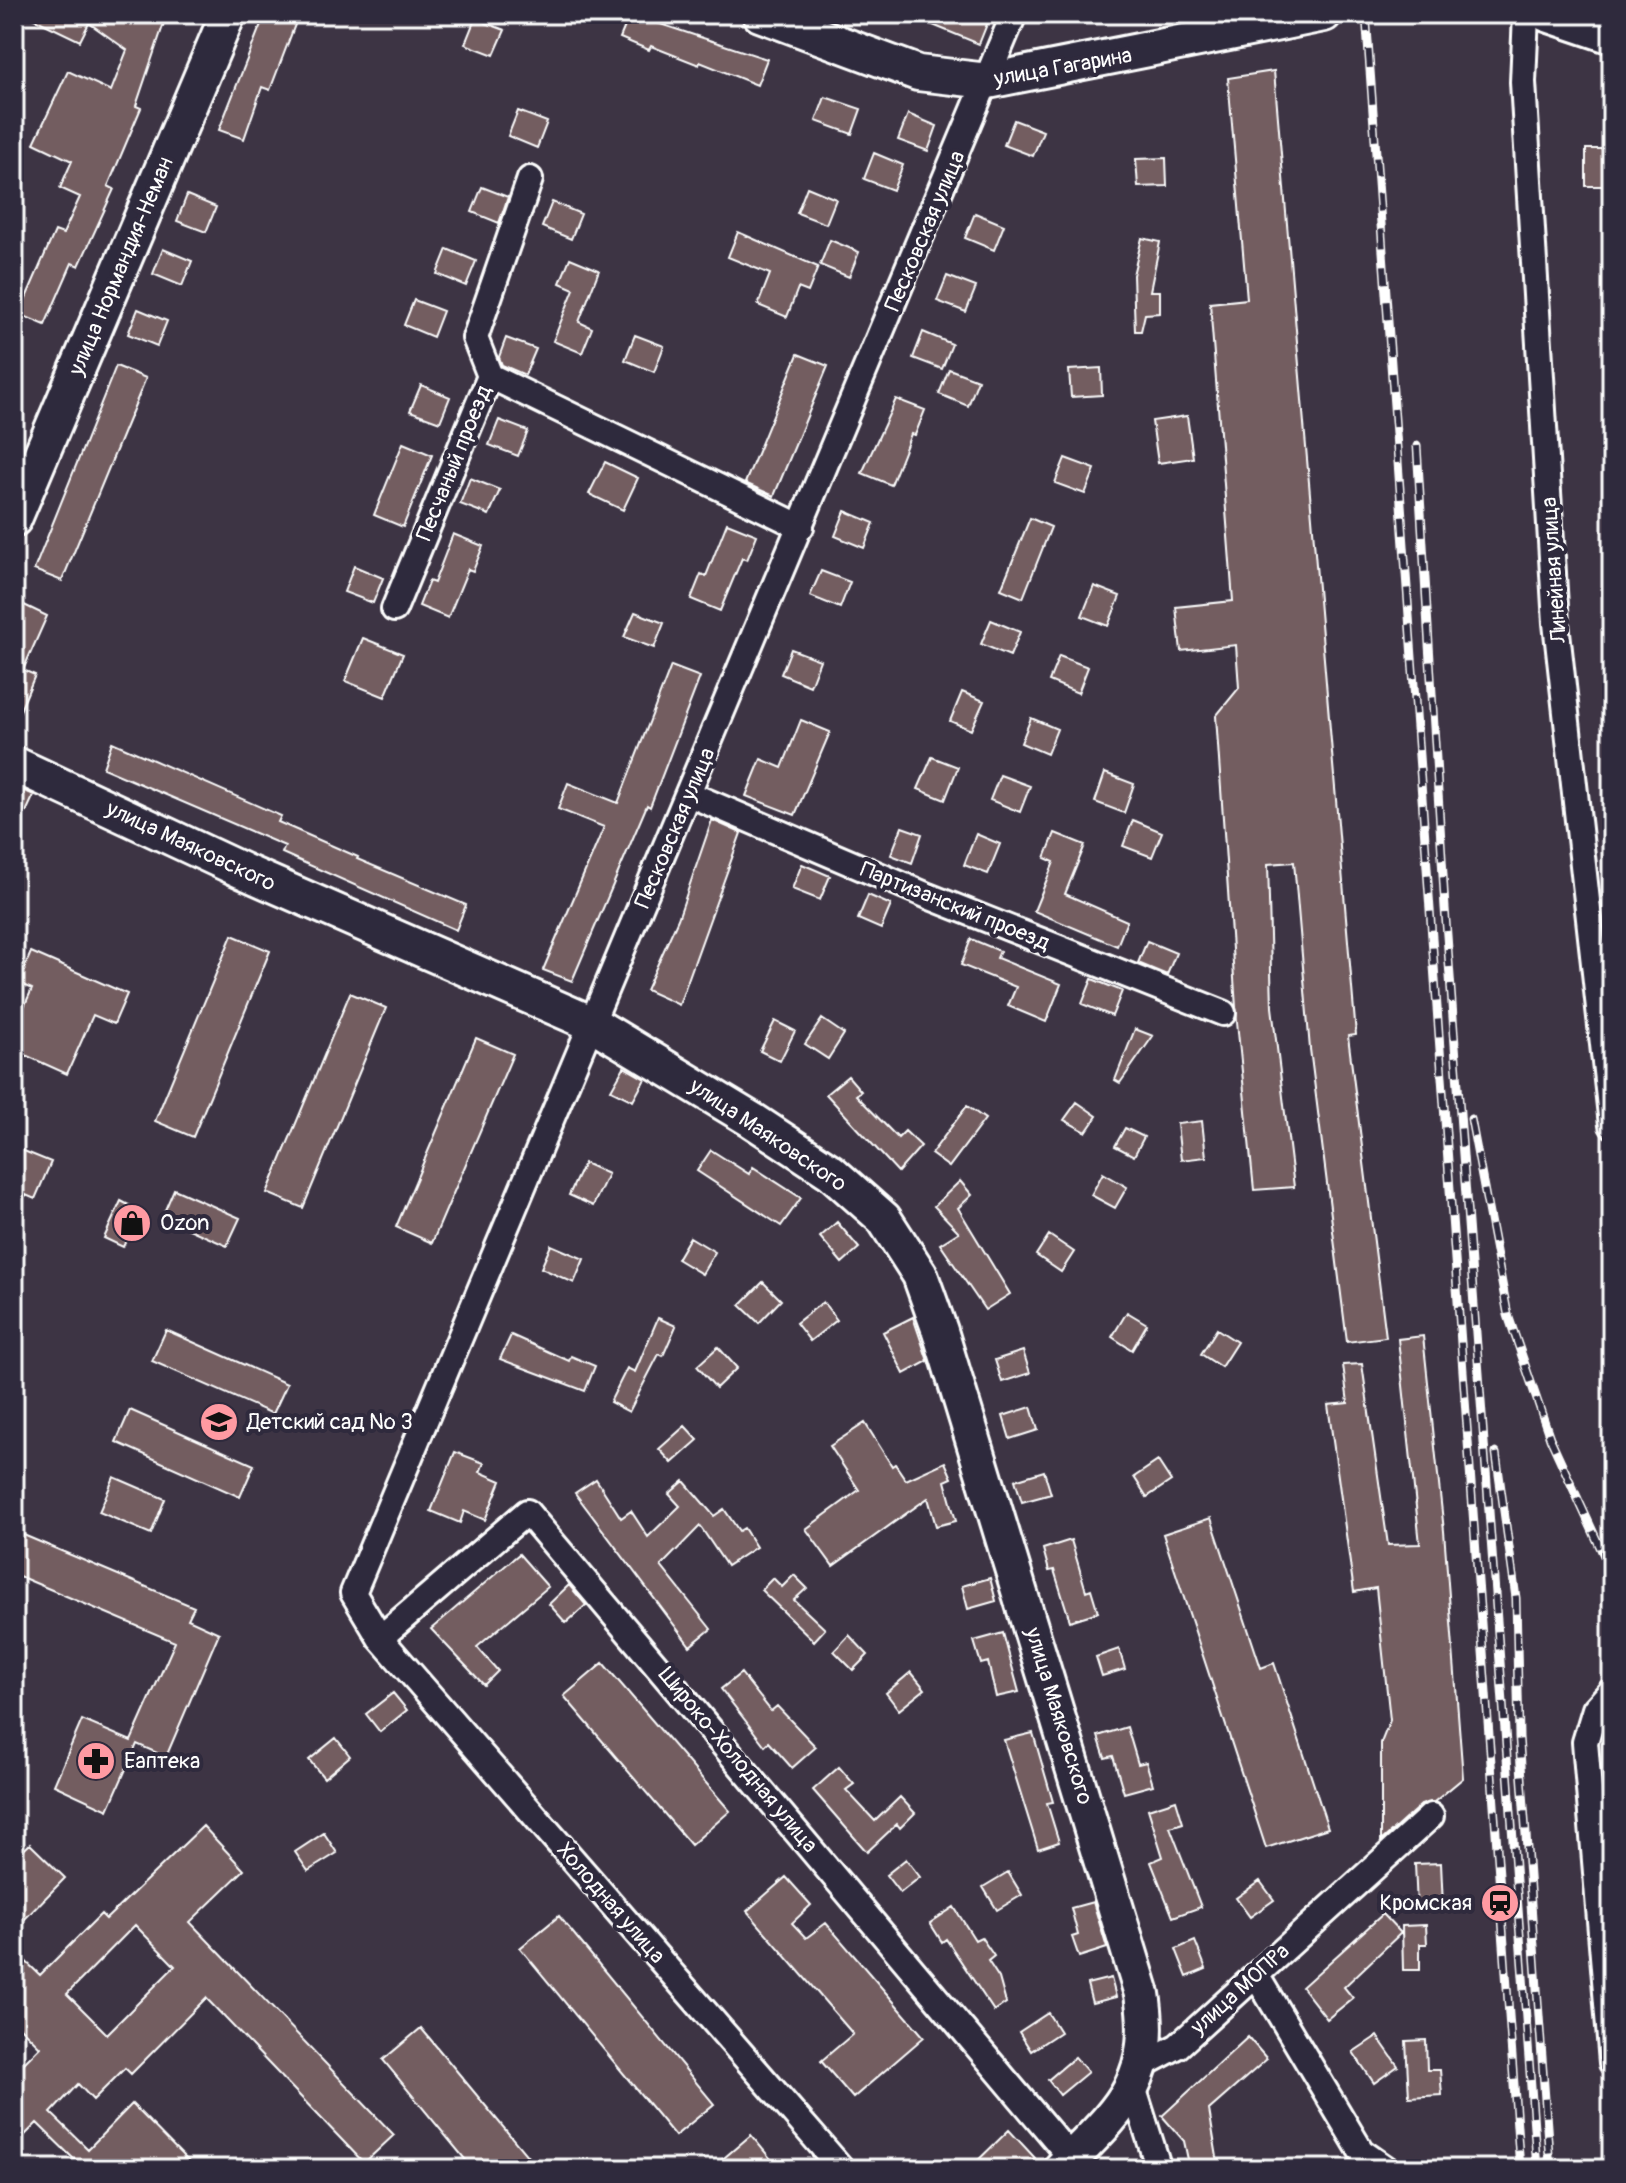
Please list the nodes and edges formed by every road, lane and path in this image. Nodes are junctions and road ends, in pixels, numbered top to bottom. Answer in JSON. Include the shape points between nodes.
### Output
{"nodes":[{"id":1,"x":228,"y":14,"type":"edge"},
{"id":2,"x":760,"y":14,"type":"edge"},
{"id":3,"x":1014,"y":14,"type":"edge"},
{"id":4,"x":1324,"y":14,"type":"edge"},
{"id":5,"x":1526,"y":14,"type":"edge"},
{"id":6,"x":1547,"y":14,"type":"edge"},
{"id":7,"x":1611,"y":14,"type":"edge"},
{"id":8,"x":1612,"y":36,"type":"edge"},
{"id":9,"x":988,"y":81,"type":"junction"},
{"id":10,"x":530,"y":179,"type":"dead end"},
{"id":11,"x":490,"y":376,"type":"junction"},
{"id":12,"x":14,"y":519,"type":"edge"},
{"id":13,"x":801,"y":527,"type":"junction"},
{"id":14,"x":394,"y":609,"type":"dead end"},
{"id":15,"x":14,"y":764,"type":"edge"},
{"id":16,"x":689,"y":794,"type":"junction"},
{"id":17,"x":1223,"y":1013,"type":"dead end"},
{"id":18,"x":593,"y":1024,"type":"junction"},
{"id":19,"x":1612,"y":1125,"type":"edge"},
{"id":20,"x":380,"y":1638,"type":"junction"},
{"id":21,"x":1612,"y":1690,"type":"edge"},
{"id":22,"x":1431,"y":1816,"type":"dead end"},
{"id":23,"x":1256,"y":1975,"type":"junction"},
{"id":24,"x":1612,"y":2063,"type":"edge"},
{"id":25,"x":1137,"y":2076,"type":"junction"},
{"id":26,"x":1066,"y":2164,"type":"edge"},
{"id":27,"x":842,"y":2169,"type":"edge"},
{"id":28,"x":1159,"y":2169,"type":"edge"},
{"id":29,"x":1387,"y":2169,"type":"edge"}],
"edges":[{"from":1,"to":12,"type":"street","name":"улица Нормандия-Неман"},
{"from":2,"to":9,"type":"street","name":"улица Гагарина","via":[[918,73]]},
{"from":3,"to":9,"type":"street","name":"Песковская улица"},
{"from":4,"to":9,"type":"street","name":"улица Гагарина"},
{"from":5,"to":19,"type":"street","name":"Линейная улица","via":[[1523,82],[1556,623]]},
{"from":6,"to":8,"type":"street"},
{"from":7,"to":8,"type":"street"},
{"from":9,"to":13,"type":"street","name":"Песковская улица"},
{"from":10,"to":11,"type":"street","name":"Песчаный проезд","via":[[475,338]]},
{"from":11,"to":13,"type":"street"},
{"from":11,"to":14,"type":"street","name":"Песчаный проезд"},
{"from":13,"to":16,"type":"street","name":"Песковская улица"},
{"from":15,"to":18,"type":"street","name":"улица Маяковского"},
{"from":16,"to":17,"type":"street","name":"Партизанский проезд"},
{"from":16,"to":18,"type":"street","name":"Песковская улица"},
{"from":18,"to":20,"type":"street","name":"Песковская улица","via":[[353,1593]]},
{"from":18,"to":25,"type":"street","name":"улица Маяковского","via":[[831,1172],[884,1219],[920,1275],[1128,1938],[1147,2025]]},
{"from":20,"to":26,"type":"street","name":"Широко-Холодная улица","via":[[527,1512]]},
{"from":20,"to":27,"type":"street","name":"Холодная улица"},
{"from":21,"to":24,"type":"street","via":[[1595,1709],[1585,1742]]},
{"from":22,"to":23,"type":"street","name":"улица МОПРа"},
{"from":23,"to":25,"type":"street","name":"улица МОПРа"},
{"from":23,"to":29,"type":"street","via":[[1361,2151]]},
{"from":25,"to":26,"type":"street","name":"улица МОПРа","via":[[1109,2120]]},
{"from":25,"to":28,"type":"street","name":"улица Маяковского"}]}
